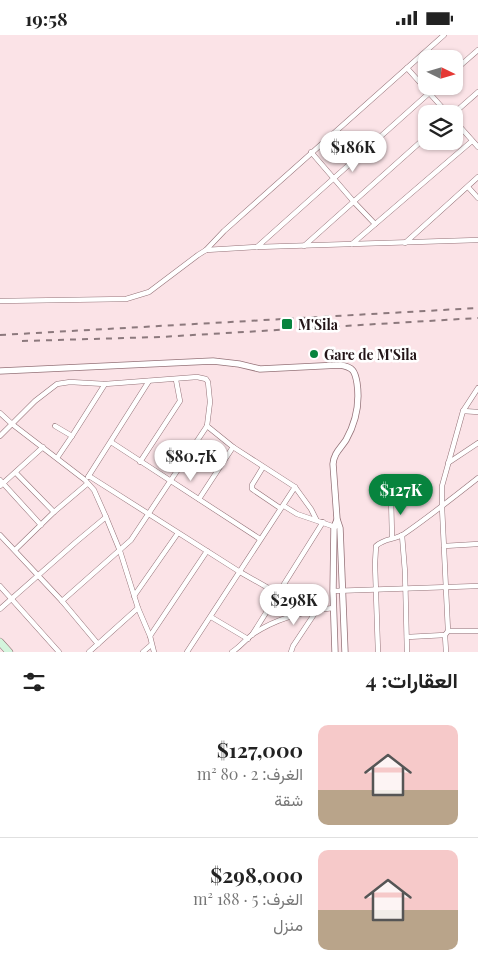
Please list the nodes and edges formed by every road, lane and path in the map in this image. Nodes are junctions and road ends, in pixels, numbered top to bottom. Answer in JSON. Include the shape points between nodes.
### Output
{"nodes":[{"id":1,"x":444,"y":35,"type":"edge"},
{"id":2,"x":478,"y":50,"type":"edge"},
{"id":3,"x":463,"y":63,"type":"edge"},
{"id":4,"x":407,"y":68,"type":"junction"},
{"id":5,"x":418,"y":80,"type":"edge"},
{"id":6,"x":428,"y":95,"type":"edge"},
{"id":7,"x":432,"y":95,"type":"edge"},
{"id":8,"x":477,"y":96,"type":"edge"},
{"id":9,"x":440,"y":105,"type":"edge"},
{"id":10,"x":463,"y":106,"type":"edge"},
{"id":11,"x":463,"y":130,"type":"edge"},
{"id":12,"x":472,"y":141,"type":"junction"},
{"id":13,"x":418,"y":144,"type":"edge"},
{"id":14,"x":478,"y":147,"type":"edge"},
{"id":15,"x":311,"y":152,"type":"junction"},
{"id":16,"x":478,"y":177,"type":"edge"},
{"id":17,"x":333,"y":178,"type":"junction"},
{"id":18,"x":468,"y":187,"type":"junction"},
{"id":19,"x":478,"y":198,"type":"edge"},
{"id":20,"x":354,"y":202,"type":"junction"},
{"id":21,"x":375,"y":224,"type":"junction"},
{"id":22,"x":478,"y":241,"type":"edge"},
{"id":23,"x":405,"y":243,"type":"junction"},
{"id":24,"x":352,"y":244,"type":"junction"},
{"id":25,"x":304,"y":246,"type":"junction"},
{"id":26,"x":257,"y":247,"type":"junction"},
{"id":27,"x":206,"y":250,"type":"junction"},
{"id":28,"x":0,"y":301,"type":"edge"},
{"id":29,"x":0,"y":371,"type":"edge"},
{"id":30,"x":176,"y":380,"type":"junction"},
{"id":31,"x":149,"y":381,"type":"junction"},
{"id":32,"x":105,"y":384,"type":"junction"},
{"id":33,"x":478,"y":388,"type":"edge"},
{"id":34,"x":463,"y":411,"type":"junction"},
{"id":35,"x":478,"y":412,"type":"edge"},
{"id":36,"x":0,"y":413,"type":"edge"},
{"id":37,"x":12,"y":424,"type":"junction"},
{"id":38,"x":55,"y":426,"type":"dead end"},
{"id":39,"x":208,"y":426,"type":"junction"},
{"id":40,"x":0,"y":436,"type":"edge"},
{"id":41,"x":72,"y":436,"type":"junction"},
{"id":42,"x":111,"y":442,"type":"junction"},
{"id":43,"x":478,"y":443,"type":"edge"},
{"id":44,"x":44,"y":447,"type":"junction"},
{"id":45,"x":233,"y":447,"type":"junction"},
{"id":46,"x":56,"y":458,"type":"junction"},
{"id":47,"x":140,"y":462,"type":"junction"},
{"id":48,"x":447,"y":463,"type":"junction"},
{"id":49,"x":263,"y":467,"type":"junction"},
{"id":50,"x":16,"y":473,"type":"junction"},
{"id":51,"x":478,"y":478,"type":"edge"},
{"id":52,"x":87,"y":480,"type":"junction"},
{"id":53,"x":170,"y":481,"type":"junction"},
{"id":54,"x":1,"y":483,"type":"edge"},
{"id":55,"x":295,"y":487,"type":"junction"},
{"id":56,"x":391,"y":496,"type":"dead end"},
{"id":57,"x":200,"y":499,"type":"junction"},
{"id":58,"x":282,"y":507,"type":"junction"},
{"id":59,"x":442,"y":507,"type":"junction"},
{"id":60,"x":54,"y":512,"type":"junction"},
{"id":61,"x":149,"y":513,"type":"junction"},
{"id":62,"x":106,"y":517,"type":"junction"},
{"id":63,"x":316,"y":519,"type":"junction"},
{"id":64,"x":323,"y":522,"type":"junction"},
{"id":65,"x":41,"y":525,"type":"junction"},
{"id":66,"x":337,"y":527,"type":"junction"},
{"id":67,"x":178,"y":533,"type":"junction"},
{"id":68,"x":0,"y":535,"type":"edge"},
{"id":69,"x":402,"y":535,"type":"junction"},
{"id":70,"x":392,"y":537,"type":"junction"},
{"id":71,"x":260,"y":539,"type":"junction"},
{"id":72,"x":478,"y":544,"type":"edge"},
{"id":73,"x":444,"y":546,"type":"junction"},
{"id":74,"x":15,"y":550,"type":"junction"},
{"id":75,"x":120,"y":551,"type":"junction"},
{"id":76,"x":207,"y":551,"type":"junction"},
{"id":77,"x":240,"y":572,"type":"junction"},
{"id":78,"x":38,"y":575,"type":"junction"},
{"id":79,"x":0,"y":586,"type":"edge"},
{"id":80,"x":478,"y":586,"type":"edge"},
{"id":81,"x":445,"y":588,"type":"junction"},
{"id":82,"x":377,"y":589,"type":"junction"},
{"id":83,"x":406,"y":589,"type":"junction"},
{"id":84,"x":341,"y":590,"type":"junction"},
{"id":85,"x":333,"y":591,"type":"junction"},
{"id":86,"x":277,"y":593,"type":"junction"},
{"id":87,"x":134,"y":596,"type":"junction"},
{"id":88,"x":12,"y":599,"type":"junction"},
{"id":89,"x":62,"y":601,"type":"junction"},
{"id":90,"x":333,"y":607,"type":"junction"},
{"id":91,"x":138,"y":608,"type":"junction"},
{"id":92,"x":0,"y":609,"type":"edge"},
{"id":93,"x":317,"y":610,"type":"junction"},
{"id":94,"x":211,"y":617,"type":"junction"},
{"id":95,"x":478,"y":631,"type":"edge"},
{"id":96,"x":446,"y":633,"type":"junction"},
{"id":97,"x":150,"y":636,"type":"junction"},
{"id":98,"x":250,"y":637,"type":"junction"},
{"id":99,"x":407,"y":637,"type":"junction"},
{"id":100,"x":0,"y":642,"type":"edge"},
{"id":101,"x":98,"y":644,"type":"junction"},
{"id":102,"x":151,"y":645,"type":"junction"},
{"id":103,"x":6,"y":651,"type":"edge"},
{"id":104,"x":234,"y":651,"type":"edge"},
{"id":105,"x":59,"y":652,"type":"edge"},
{"id":106,"x":89,"y":652,"type":"edge"},
{"id":107,"x":143,"y":652,"type":"edge"},
{"id":108,"x":154,"y":652,"type":"edge"},
{"id":109,"x":187,"y":652,"type":"edge"},
{"id":110,"x":291,"y":652,"type":"edge"},
{"id":111,"x":335,"y":652,"type":"edge"},
{"id":112,"x":345,"y":652,"type":"edge"},
{"id":113,"x":378,"y":652,"type":"edge"},
{"id":114,"x":407,"y":652,"type":"edge"},
{"id":115,"x":446,"y":652,"type":"edge"}],
"edges":[{"from":1,"to":4,"type":"street"},
{"from":2,"to":3,"type":"street"},
{"from":4,"to":5,"type":"street"},
{"from":4,"to":15,"type":"street"},
{"from":6,"to":17,"type":"street"},
{"from":7,"to":9,"type":"street"},
{"from":8,"to":10,"type":"street"},
{"from":11,"to":12,"type":"street"},
{"from":12,"to":14,"type":"street"},
{"from":12,"to":21,"type":"street"},
{"from":13,"to":20,"type":"street"},
{"from":15,"to":17,"type":"street"},
{"from":15,"to":27,"type":"street"},
{"from":16,"to":18,"type":"street"},
{"from":17,"to":20,"type":"street"},
{"from":17,"to":26,"type":"street"},
{"from":18,"to":19,"type":"street"},
{"from":18,"to":23,"type":"street"},
{"from":20,"to":21,"type":"street"},
{"from":20,"to":25,"type":"street"},
{"from":21,"to":24,"type":"street"},
{"from":22,"to":23,"type":"street"},
{"from":23,"to":24,"type":"street"},
{"from":24,"to":25,"type":"street"},
{"from":25,"to":26,"type":"street"},
{"from":26,"to":27,"type":"street"},
{"from":27,"to":28,"type":"street","via":[[148,292],[126,299]]},
{"from":29,"to":66,"type":"street","via":[[213,361],[260,369],[340,365],[352,368],[357,386],[357,414],[345,442],[334,457]]},
{"from":30,"to":31,"type":"street"},
{"from":30,"to":39,"type":"street","via":[[206,379],[210,402]]},
{"from":30,"to":47,"type":"street","via":[[180,401]]},
{"from":31,"to":32,"type":"street"},
{"from":31,"to":42,"type":"street"},
{"from":32,"to":37,"type":"street","via":[[57,384]]},
{"from":32,"to":41,"type":"street"},
{"from":33,"to":34,"type":"street"},
{"from":34,"to":35,"type":"street"},
{"from":34,"to":48,"type":"street"},
{"from":36,"to":37,"type":"street"},
{"from":37,"to":40,"type":"street"},
{"from":37,"to":44,"type":"street"},
{"from":38,"to":41,"type":"street"},
{"from":39,"to":45,"type":"street"},
{"from":39,"to":53,"type":"street"},
{"from":41,"to":46,"type":"street"},
{"from":42,"to":47,"type":"street"},
{"from":42,"to":52,"type":"street"},
{"from":43,"to":48,"type":"street"},
{"from":44,"to":46,"type":"street"},
{"from":44,"to":50,"type":"street"},
{"from":45,"to":49,"type":"street"},
{"from":45,"to":57,"type":"street"},
{"from":46,"to":52,"type":"street"},
{"from":47,"to":53,"type":"street"},
{"from":48,"to":59,"type":"street"},
{"from":49,"to":55,"type":"street"},
{"from":49,"to":58,"type":"street","via":[[252,489]]},
{"from":50,"to":54,"type":"street"},
{"from":50,"to":60,"type":"street"},
{"from":51,"to":59,"type":"street"},
{"from":52,"to":60,"type":"street"},
{"from":52,"to":61,"type":"street"},
{"from":52,"to":62,"type":"street"},
{"from":53,"to":57,"type":"street"},
{"from":53,"to":61,"type":"street"},
{"from":54,"to":65,"type":"street"},
{"from":55,"to":58,"type":"street"},
{"from":55,"to":63,"type":"street"},
{"from":56,"to":70,"type":"street"},
{"from":57,"to":71,"type":"street"},
{"from":58,"to":63,"type":"street"},
{"from":58,"to":71,"type":"street"},
{"from":59,"to":69,"type":"street"},
{"from":59,"to":73,"type":"street"},
{"from":60,"to":65,"type":"street"},
{"from":61,"to":67,"type":"street"},
{"from":61,"to":75,"type":"street"},
{"from":62,"to":75,"type":"street"},
{"from":62,"to":78,"type":"street"},
{"from":63,"to":64,"type":"street"},
{"from":64,"to":66,"type":"street"},
{"from":64,"to":86,"type":"street"},
{"from":65,"to":74,"type":"street"},
{"from":66,"to":84,"type":"street"},
{"from":66,"to":85,"type":"street"},
{"from":67,"to":76,"type":"street"},
{"from":67,"to":87,"type":"street"},
{"from":68,"to":74,"type":"street"},
{"from":69,"to":70,"type":"street"},
{"from":69,"to":83,"type":"street"},
{"from":70,"to":82,"type":"street","via":[[376,546]]},
{"from":71,"to":77,"type":"street"},
{"from":72,"to":73,"type":"street"},
{"from":73,"to":81,"type":"street"},
{"from":74,"to":78,"type":"street"},
{"from":75,"to":87,"type":"street"},
{"from":75,"to":89,"type":"street"},
{"from":76,"to":77,"type":"street"},
{"from":76,"to":97,"type":"street"},
{"from":77,"to":86,"type":"street"},
{"from":77,"to":94,"type":"street"},
{"from":78,"to":88,"type":"street"},
{"from":78,"to":89,"type":"street"},
{"from":79,"to":88,"type":"street"},
{"from":80,"to":81,"type":"street"},
{"from":81,"to":83,"type":"street"},
{"from":81,"to":96,"type":"street"},
{"from":82,"to":83,"type":"street"},
{"from":82,"to":84,"type":"street"},
{"from":82,"to":113,"type":"street"},
{"from":83,"to":99,"type":"street"},
{"from":84,"to":85,"type":"street"},
{"from":84,"to":112,"type":"street"},
{"from":85,"to":90,"type":"street"},
{"from":86,"to":98,"type":"street"},
{"from":87,"to":91,"type":"street"},
{"from":88,"to":92,"type":"street"},
{"from":88,"to":105,"type":"street"},
{"from":89,"to":101,"type":"street"},
{"from":90,"to":93,"type":"street"},
{"from":90,"to":111,"type":"street"},
{"from":91,"to":97,"type":"street"},
{"from":91,"to":101,"type":"street"},
{"from":93,"to":98,"type":"street","via":[[280,619]]},
{"from":93,"to":110,"type":"street"},
{"from":94,"to":98,"type":"street"},
{"from":94,"to":109,"type":"street"},
{"from":95,"to":96,"type":"street"},
{"from":96,"to":99,"type":"street"},
{"from":96,"to":115,"type":"street"},
{"from":97,"to":102,"type":"street"},
{"from":98,"to":104,"type":"street"},
{"from":99,"to":114,"type":"street"},
{"from":100,"to":103,"type":"main road"},
{"from":101,"to":106,"type":"street"},
{"from":102,"to":107,"type":"street"},
{"from":102,"to":108,"type":"street"}]}
